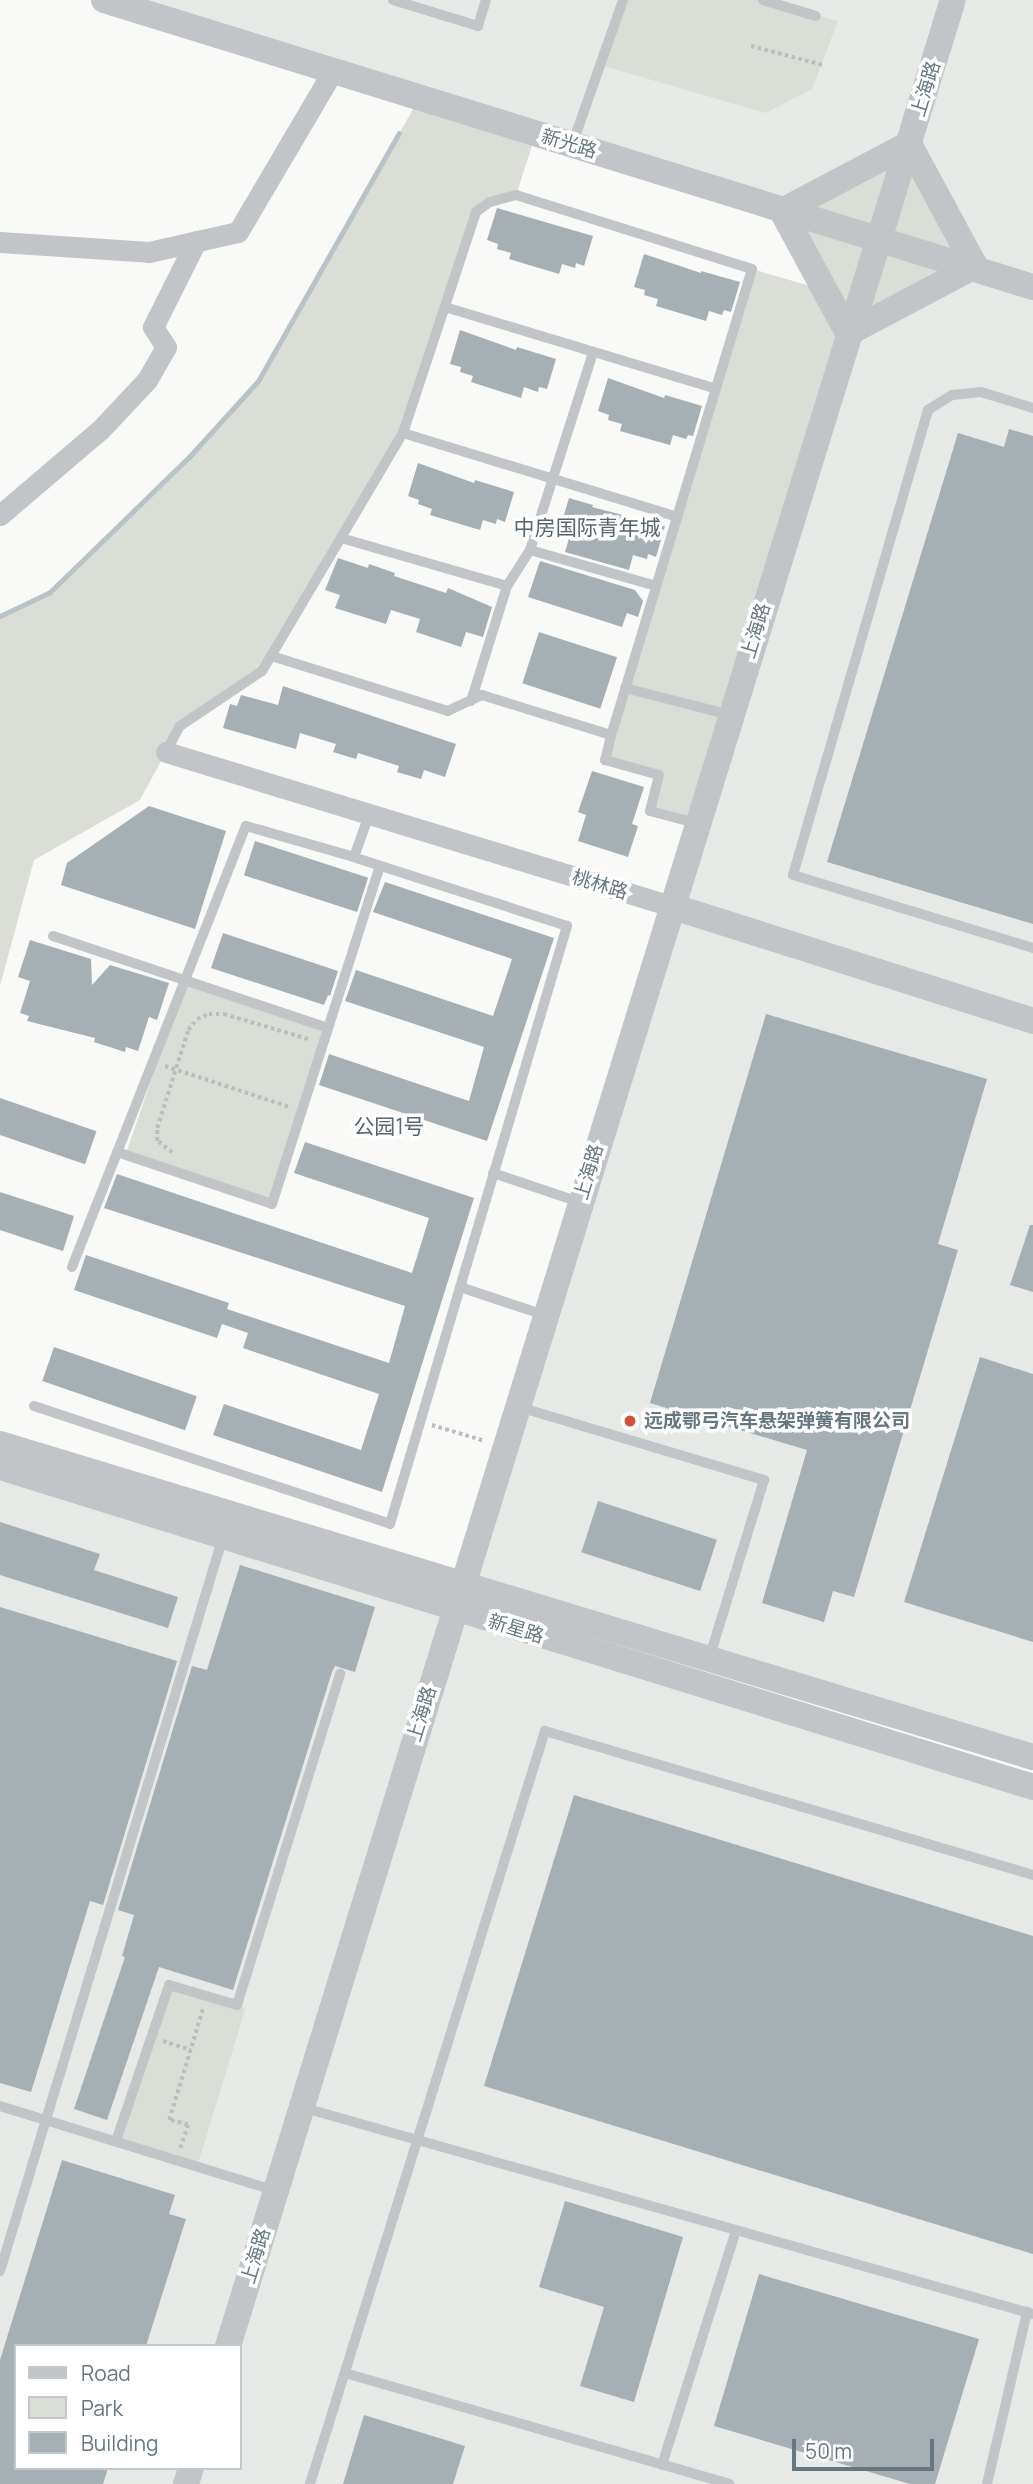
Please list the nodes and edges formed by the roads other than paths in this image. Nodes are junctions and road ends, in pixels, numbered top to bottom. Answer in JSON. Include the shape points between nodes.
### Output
{"nodes":[{"id":1,"x":104,"y":0,"type":"edge"},
{"id":2,"x":393,"y":0,"type":"edge"},
{"id":3,"x":486,"y":0,"type":"edge"},
{"id":4,"x":623,"y":0,"type":"edge"},
{"id":5,"x":763,"y":0,"type":"edge"},
{"id":6,"x":953,"y":0,"type":"edge"},
{"id":7,"x":816,"y":16,"type":"dead end"},
{"id":8,"x":333,"y":71,"type":"junction"},
{"id":9,"x":909,"y":144,"type":"junction"},
{"id":10,"x":572,"y":145,"type":"junction"},
{"id":11,"x":782,"y":211,"type":"junction"},
{"id":12,"x":878,"y":239,"type":"junction"},
{"id":13,"x":196,"y":241,"type":"junction"},
{"id":14,"x":0,"y":242,"type":"edge"},
{"id":15,"x":975,"y":266,"type":"junction"},
{"id":16,"x":1033,"y":287,"type":"edge"},
{"id":17,"x":445,"y":307,"type":"junction"},
{"id":18,"x":848,"y":333,"type":"junction"},
{"id":19,"x":593,"y":352,"type":"junction"},
{"id":20,"x":716,"y":389,"type":"junction"},
{"id":21,"x":1033,"y":408,"type":"edge"},
{"id":22,"x":403,"y":433,"type":"junction"},
{"id":23,"x":553,"y":478,"type":"junction"},
{"id":24,"x":0,"y":515,"type":"edge"},
{"id":25,"x":677,"y":517,"type":"junction"},
{"id":26,"x":341,"y":538,"type":"junction"},
{"id":27,"x":530,"y":550,"type":"junction"},
{"id":28,"x":507,"y":586,"type":"junction"},
{"id":29,"x":656,"y":586,"type":"junction"},
{"id":30,"x":271,"y":656,"type":"junction"},
{"id":31,"x":625,"y":688,"type":"junction"},
{"id":32,"x":471,"y":701,"type":"junction"},
{"id":33,"x":730,"y":715,"type":"junction"},
{"id":34,"x":611,"y":735,"type":"junction"},
{"id":35,"x":166,"y":752,"type":"joint"},
{"id":36,"x":369,"y":815,"type":"junction"},
{"id":37,"x":696,"y":823,"type":"junction"},
{"id":38,"x":354,"y":857,"type":"junction"},
{"id":39,"x":380,"y":866,"type":"junction"},
{"id":40,"x":671,"y":906,"type":"junction"},
{"id":41,"x":52,"y":936,"type":"dead end"},
{"id":42,"x":1033,"y":948,"type":"edge"},
{"id":43,"x":186,"y":979,"type":"junction"},
{"id":44,"x":1033,"y":1021,"type":"edge"},
{"id":45,"x":328,"y":1028,"type":"junction"},
{"id":46,"x":117,"y":1152,"type":"junction"},
{"id":47,"x":493,"y":1173,"type":"junction"},
{"id":48,"x":579,"y":1202,"type":"junction"},
{"id":49,"x":72,"y":1266,"type":"dead end"},
{"id":50,"x":460,"y":1287,"type":"junction"},
{"id":51,"x":544,"y":1315,"type":"junction"},
{"id":52,"x":34,"y":1406,"type":"dead end"},
{"id":53,"x":516,"y":1406,"type":"junction"},
{"id":54,"x":0,"y":1444,"type":"edge"},
{"id":55,"x":0,"y":1467,"type":"edge"},
{"id":56,"x":223,"y":1537,"type":"junction"},
{"id":57,"x":462,"y":1583,"type":"junction"},
{"id":58,"x":454,"y":1610,"type":"junction"},
{"id":59,"x":709,"y":1659,"type":"junction"},
{"id":60,"x":340,"y":1674,"type":"dead end"},
{"id":61,"x":1033,"y":1757,"type":"edge"},
{"id":62,"x":1033,"y":1787,"type":"edge"},
{"id":63,"x":1033,"y":1875,"type":"edge"},
{"id":64,"x":0,"y":2106,"type":"edge"},
{"id":65,"x":301,"y":2107,"type":"junction"},
{"id":66,"x":46,"y":2120,"type":"junction"},
{"id":67,"x":116,"y":2141,"type":"junction"},
{"id":68,"x":417,"y":2142,"type":"junction"},
{"id":69,"x":276,"y":2191,"type":"junction"},
{"id":70,"x":736,"y":2231,"type":"junction"},
{"id":71,"x":0,"y":2271,"type":"edge"},
{"id":72,"x":1030,"y":2313,"type":"edge"},
{"id":73,"x":230,"y":2344,"type":"edge"},
{"id":74,"x":345,"y":2373,"type":"junction"},
{"id":75,"x":662,"y":2465,"type":"junction"},
{"id":76,"x":310,"y":2484,"type":"edge"},
{"id":77,"x":729,"y":2484,"type":"edge"},
{"id":78,"x":987,"y":2484,"type":"edge"}],
"edges":[{"from":1,"to":8,"type":"street","name":"新光路"},
{"from":2,"to":3,"type":"lane","via":[[478,26]]},
{"from":4,"to":10,"type":"lane"},
{"from":5,"to":7,"type":"lane"},
{"from":6,"to":9,"type":"street","name":"上海路"},
{"from":8,"to":10,"type":"street","name":"新光路"},
{"from":8,"to":13,"type":"street","via":[[238,232]]},
{"from":9,"to":11,"type":"street"},
{"from":9,"to":12,"type":"street","name":"上海路"},
{"from":9,"to":15,"type":"street"},
{"from":10,"to":11,"type":"street","name":"新光路"},
{"from":11,"to":12,"type":"street","name":"新光路"},
{"from":11,"to":18,"type":"street"},
{"from":12,"to":15,"type":"street","name":"新光路"},
{"from":12,"to":18,"type":"street","name":"上海路"},
{"from":13,"to":14,"type":"street","via":[[149,252]]},
{"from":13,"to":24,"type":"street","via":[[153,327],[166,346],[146,380],[100,430]]},
{"from":15,"to":16,"type":"street","name":"新光路"},
{"from":15,"to":18,"type":"street"},
{"from":17,"to":19,"type":"lane"},
{"from":17,"to":20,"type":"lane","via":[[476,212],[490,202],[516,195],[752,269]]},
{"from":17,"to":22,"type":"lane"},
{"from":18,"to":33,"type":"street","name":"上海路"},
{"from":19,"to":20,"type":"lane"},
{"from":19,"to":23,"type":"lane"},
{"from":20,"to":25,"type":"lane"},
{"from":21,"to":42,"type":"lane","via":[[981,392],[951,395],[928,410],[793,875]]},
{"from":22,"to":23,"type":"lane"},
{"from":22,"to":26,"type":"lane"},
{"from":23,"to":25,"type":"lane"},
{"from":23,"to":27,"type":"lane"},
{"from":25,"to":29,"type":"lane"},
{"from":26,"to":28,"type":"lane"},
{"from":26,"to":30,"type":"lane"},
{"from":27,"to":28,"type":"lane"},
{"from":27,"to":29,"type":"lane"},
{"from":28,"to":32,"type":"lane"},
{"from":29,"to":31,"type":"lane"},
{"from":30,"to":32,"type":"lane","via":[[448,711]]},
{"from":30,"to":35,"type":"lane","via":[[262,671],[180,726]]},
{"from":31,"to":33,"type":"lane"},
{"from":31,"to":34,"type":"lane"},
{"from":32,"to":34,"type":"lane","via":[[482,695]]},
{"from":33,"to":37,"type":"street","name":"上海路"},
{"from":34,"to":37,"type":"lane","via":[[605,760],[659,775],[650,811]]},
{"from":35,"to":36,"type":"street","name":"桃林路"},
{"from":36,"to":38,"type":"lane"},
{"from":36,"to":40,"type":"street","name":"桃林路"},
{"from":37,"to":40,"type":"street","name":"上海路"},
{"from":38,"to":39,"type":"lane"},
{"from":38,"to":43,"type":"lane","via":[[246,826]]},
{"from":39,"to":45,"type":"lane"},
{"from":39,"to":47,"type":"lane","via":[[567,926]]},
{"from":40,"to":44,"type":"street","name":"桃林路"},
{"from":40,"to":48,"type":"street","name":"上海路"},
{"from":41,"to":43,"type":"lane"},
{"from":43,"to":45,"type":"lane"},
{"from":43,"to":46,"type":"lane"},
{"from":45,"to":46,"type":"lane","via":[[272,1203]]},
{"from":46,"to":49,"type":"lane"},
{"from":47,"to":48,"type":"lane"},
{"from":47,"to":50,"type":"lane"},
{"from":48,"to":51,"type":"street","name":"上海路"},
{"from":50,"to":51,"type":"lane"},
{"from":50,"to":52,"type":"lane","via":[[390,1524]]},
{"from":51,"to":53,"type":"street","name":"上海路"},
{"from":53,"to":57,"type":"street","name":"上海路"},
{"from":53,"to":59,"type":"lane","via":[[764,1480]]},
{"from":54,"to":57,"type":"street","name":"新星路"},
{"from":55,"to":56,"type":"street","name":"新星路"},
{"from":56,"to":58,"type":"street","name":"新星路"},
{"from":56,"to":66,"type":"lane"},
{"from":57,"to":58,"type":"street","name":"上海路"},
{"from":57,"to":59,"type":"street","name":"新星路"},
{"from":58,"to":62,"type":"street","name":"新星路"},
{"from":58,"to":65,"type":"street","name":"上海路"},
{"from":59,"to":61,"type":"street","name":"新星路"},
{"from":60,"to":67,"type":"lane","via":[[237,2005],[169,1985]]},
{"from":63,"to":68,"type":"lane","via":[[545,1731]]},
{"from":64,"to":66,"type":"lane"},
{"from":65,"to":68,"type":"lane"},
{"from":65,"to":69,"type":"street","name":"上海路"},
{"from":66,"to":67,"type":"lane"},
{"from":66,"to":71,"type":"lane"},
{"from":67,"to":69,"type":"lane"},
{"from":68,"to":70,"type":"lane"},
{"from":68,"to":74,"type":"lane"},
{"from":69,"to":73,"type":"street","name":"上海路"},
{"from":70,"to":72,"type":"lane"},
{"from":70,"to":75,"type":"lane"},
{"from":72,"to":78,"type":"lane"},
{"from":74,"to":75,"type":"lane"},
{"from":74,"to":76,"type":"lane"},
{"from":75,"to":77,"type":"lane"}]}
